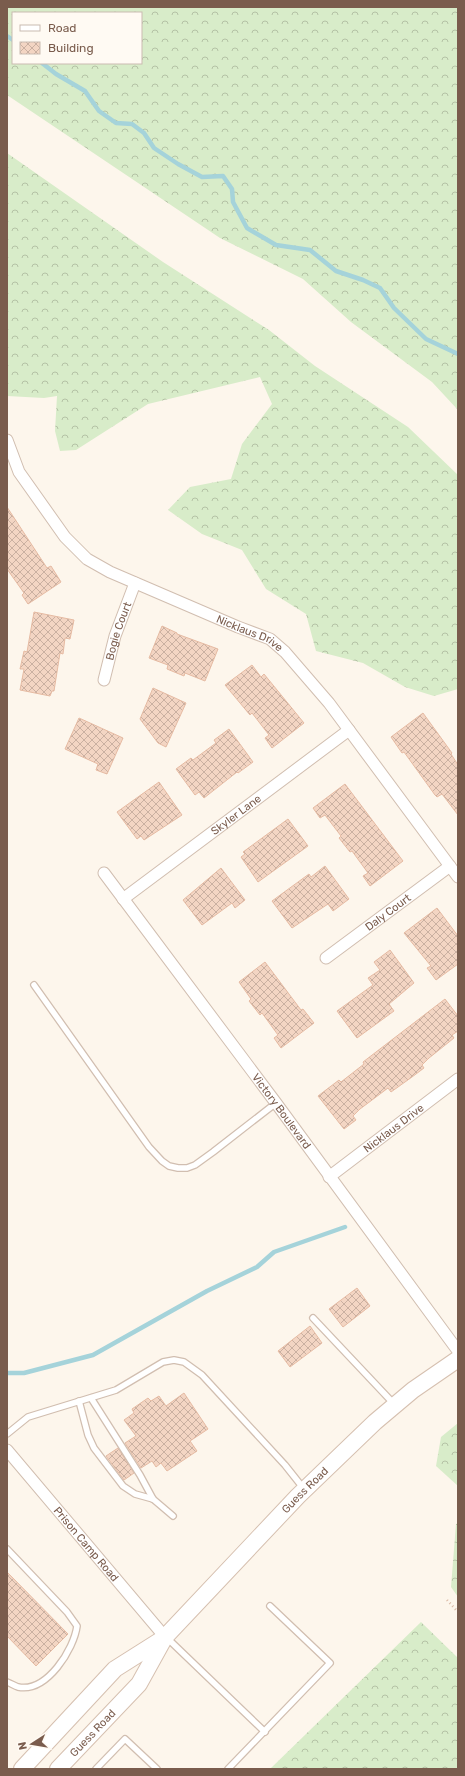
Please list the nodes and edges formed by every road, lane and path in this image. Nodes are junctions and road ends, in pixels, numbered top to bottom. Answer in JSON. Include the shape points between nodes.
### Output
{"nodes":[{"id":1,"x":7,"y":440,"type":"edge"},
{"id":2,"x":135,"y":583,"type":"junction"},
{"id":3,"x":104,"y":680,"type":"dead end"},
{"id":4,"x":349,"y":730,"type":"junction"},
{"id":5,"x":450,"y":866,"type":"junction"},
{"id":6,"x":104,"y":873,"type":"dead end"},
{"id":7,"x":458,"y":877,"type":"edge"},
{"id":8,"x":123,"y":899,"type":"junction"},
{"id":9,"x":326,"y":958,"type":"dead end"},
{"id":10,"x":34,"y":985,"type":"dead end"},
{"id":11,"x":458,"y":1079,"type":"edge"},
{"id":12,"x":276,"y":1103,"type":"junction"},
{"id":13,"x":329,"y":1177,"type":"junction"},
{"id":14,"x":313,"y":1318,"type":"dead end"},
{"id":15,"x":458,"y":1351,"type":"edge"},
{"id":16,"x":458,"y":1358,"type":"edge"},
{"id":17,"x":90,"y":1398,"type":"junction"},
{"id":18,"x":79,"y":1401,"type":"junction"},
{"id":19,"x":395,"y":1405,"type":"junction"},
{"id":20,"x":7,"y":1434,"type":"edge"},
{"id":21,"x":7,"y":1450,"type":"edge"},
{"id":22,"x":304,"y":1489,"type":"junction"},
{"id":23,"x":153,"y":1499,"type":"junction"},
{"id":24,"x":173,"y":1516,"type":"dead end"},
{"id":25,"x":7,"y":1549,"type":"edge"},
{"id":26,"x":447,"y":1600,"type":"dead end"},
{"id":27,"x":270,"y":1606,"type":"dead end"},
{"id":28,"x":458,"y":1612,"type":"edge"},
{"id":29,"x":166,"y":1637,"type":"junction"},
{"id":30,"x":7,"y":1682,"type":"edge"},
{"id":31,"x":265,"y":1732,"type":"junction"},
{"id":32,"x":22,"y":1769,"type":"edge"},
{"id":33,"x":58,"y":1769,"type":"edge"},
{"id":34,"x":96,"y":1769,"type":"edge"},
{"id":35,"x":157,"y":1769,"type":"edge"},
{"id":36,"x":228,"y":1769,"type":"edge"}],
"edges":[{"from":1,"to":2,"type":"street","name":"Nicklaus Drive","via":[[19,472],[65,537],[88,559]]},
{"from":2,"to":3,"type":"street","name":"Bogie Court","via":[[115,636]]},
{"from":2,"to":4,"type":"street","name":"Nicklaus Drive","via":[[270,639],[285,652]]},
{"from":4,"to":5,"type":"street","name":"Nicklaus Drive"},
{"from":4,"to":8,"type":"street","name":"Skyler Lane"},
{"from":5,"to":7,"type":"street","name":"Nicklaus Drive"},
{"from":5,"to":9,"type":"street","name":"Daly Court"},
{"from":6,"to":8,"type":"street","name":"Victory Boulevard"},
{"from":8,"to":12,"type":"street","name":"Victory Boulevard"},
{"from":10,"to":12,"type":"lane","via":[[149,1147],[169,1166],[178,1168],[195,1165]]},
{"from":11,"to":13,"type":"street","name":"Nicklaus Drive"},
{"from":12,"to":13,"type":"street","name":"Victory Boulevard"},
{"from":13,"to":15,"type":"street","name":"Victory Boulevard"},
{"from":14,"to":19,"type":"lane"},
{"from":16,"to":19,"type":"main road","name":"Guess Road"},
{"from":17,"to":18,"type":"lane"},
{"from":17,"to":22,"type":"lane","via":[[116,1390],[163,1362],[184,1362],[202,1375],[286,1465]]},
{"from":17,"to":23,"type":"lane"},
{"from":18,"to":20,"type":"lane","via":[[28,1417]]},
{"from":18,"to":23,"type":"lane","via":[[94,1448],[123,1486],[135,1494]]},
{"from":19,"to":22,"type":"main road","name":"Guess Road"},
{"from":21,"to":29,"type":"street","name":"Prison Camp Road"},
{"from":22,"to":29,"type":"main road","name":"Guess Road"},
{"from":23,"to":24,"type":"lane"},
{"from":25,"to":30,"type":"lane","via":[[67,1612],[77,1626],[76,1636],[63,1661],[40,1682],[18,1687]]},
{"from":26,"to":28,"type":"path"},
{"from":27,"to":31,"type":"lane","via":[[330,1664]]},
{"from":29,"to":31,"type":"lane"},
{"from":29,"to":32,"type":"main road","name":"Guess Road","via":[[115,1669]]},
{"from":29,"to":33,"type":"main road","name":"Guess Road","via":[[139,1684]]},
{"from":31,"to":36,"type":"lane"},
{"from":34,"to":35,"type":"lane","via":[[125,1739]]}]}
